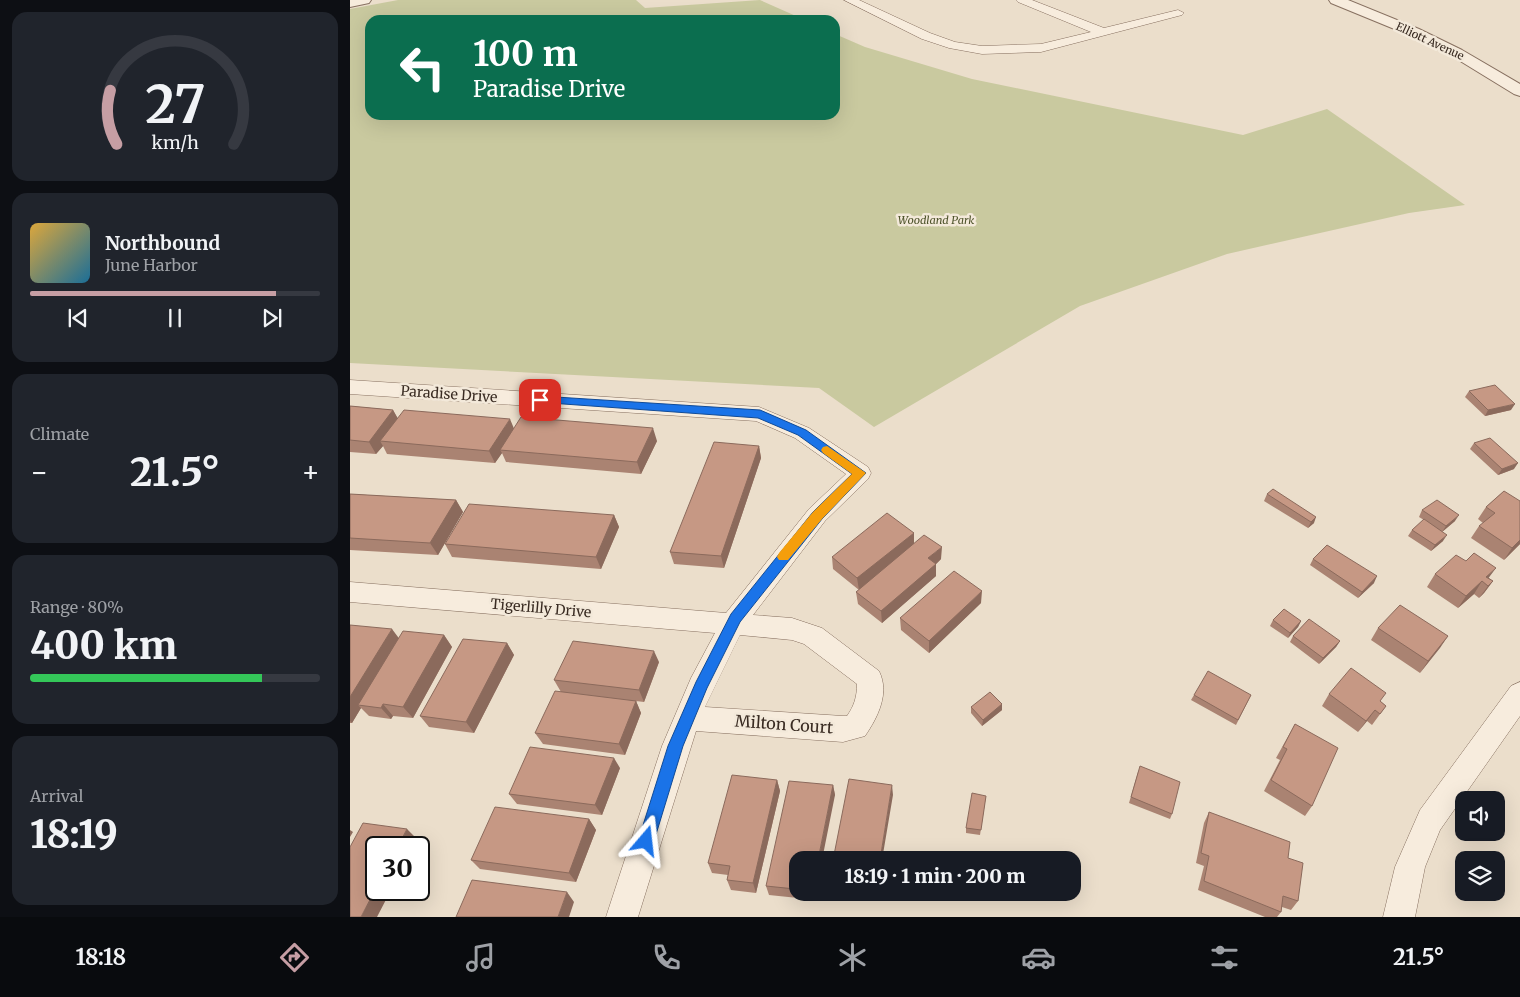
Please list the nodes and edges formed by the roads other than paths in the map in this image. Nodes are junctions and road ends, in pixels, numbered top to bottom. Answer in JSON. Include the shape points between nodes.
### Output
{"nodes":[{"id":1,"x":364,"y":0,"type":"edge"},
{"id":2,"x":850,"y":0,"type":"edge"},
{"id":3,"x":1022,"y":0,"type":"edge"},
{"id":4,"x":1336,"y":0,"type":"edge"},
{"id":5,"x":350,"y":3,"type":"edge"},
{"id":6,"x":1178,"y":13,"type":"dead end"},
{"id":7,"x":1102,"y":32,"type":"junction"},
{"id":8,"x":1520,"y":91,"type":"edge"},
{"id":9,"x":350,"y":387,"type":"edge"},
{"id":10,"x":350,"y":592,"type":"edge"},
{"id":11,"x":732,"y":624,"type":"junction"},
{"id":12,"x":1520,"y":694,"type":"edge"},
{"id":13,"x":688,"y":718,"type":"junction"},
{"id":14,"x":622,"y":917,"type":"edge"},
{"id":15,"x":1399,"y":917,"type":"edge"}],
"edges":[{"from":1,"to":5,"type":"street"},
{"from":2,"to":7,"type":"street","via":[[926,36],[982,50],[1041,48]]},
{"from":3,"to":7,"type":"street"},
{"from":4,"to":8,"type":"street","name":"Elliott Avenue","via":[[1432,41]]},
{"from":6,"to":7,"type":"street"},
{"from":9,"to":11,"type":"street","name":"Paradise Drive","via":[[760,414],[802,432],[860,473],[817,515]]},
{"from":10,"to":11,"type":"street","name":"Tigerlilly Drive"},
{"from":11,"to":13,"type":"street","via":[[700,686]]},
{"from":11,"to":13,"type":"street","name":"Milton Court","via":[[792,628],[813,636],[870,679],[871,695],[865,713],[854,726],[843,729]]},
{"from":12,"to":15,"type":"street","via":[[1430,820],[1410,867]]},
{"from":13,"to":14,"type":"street","via":[[676,746]]}]}
